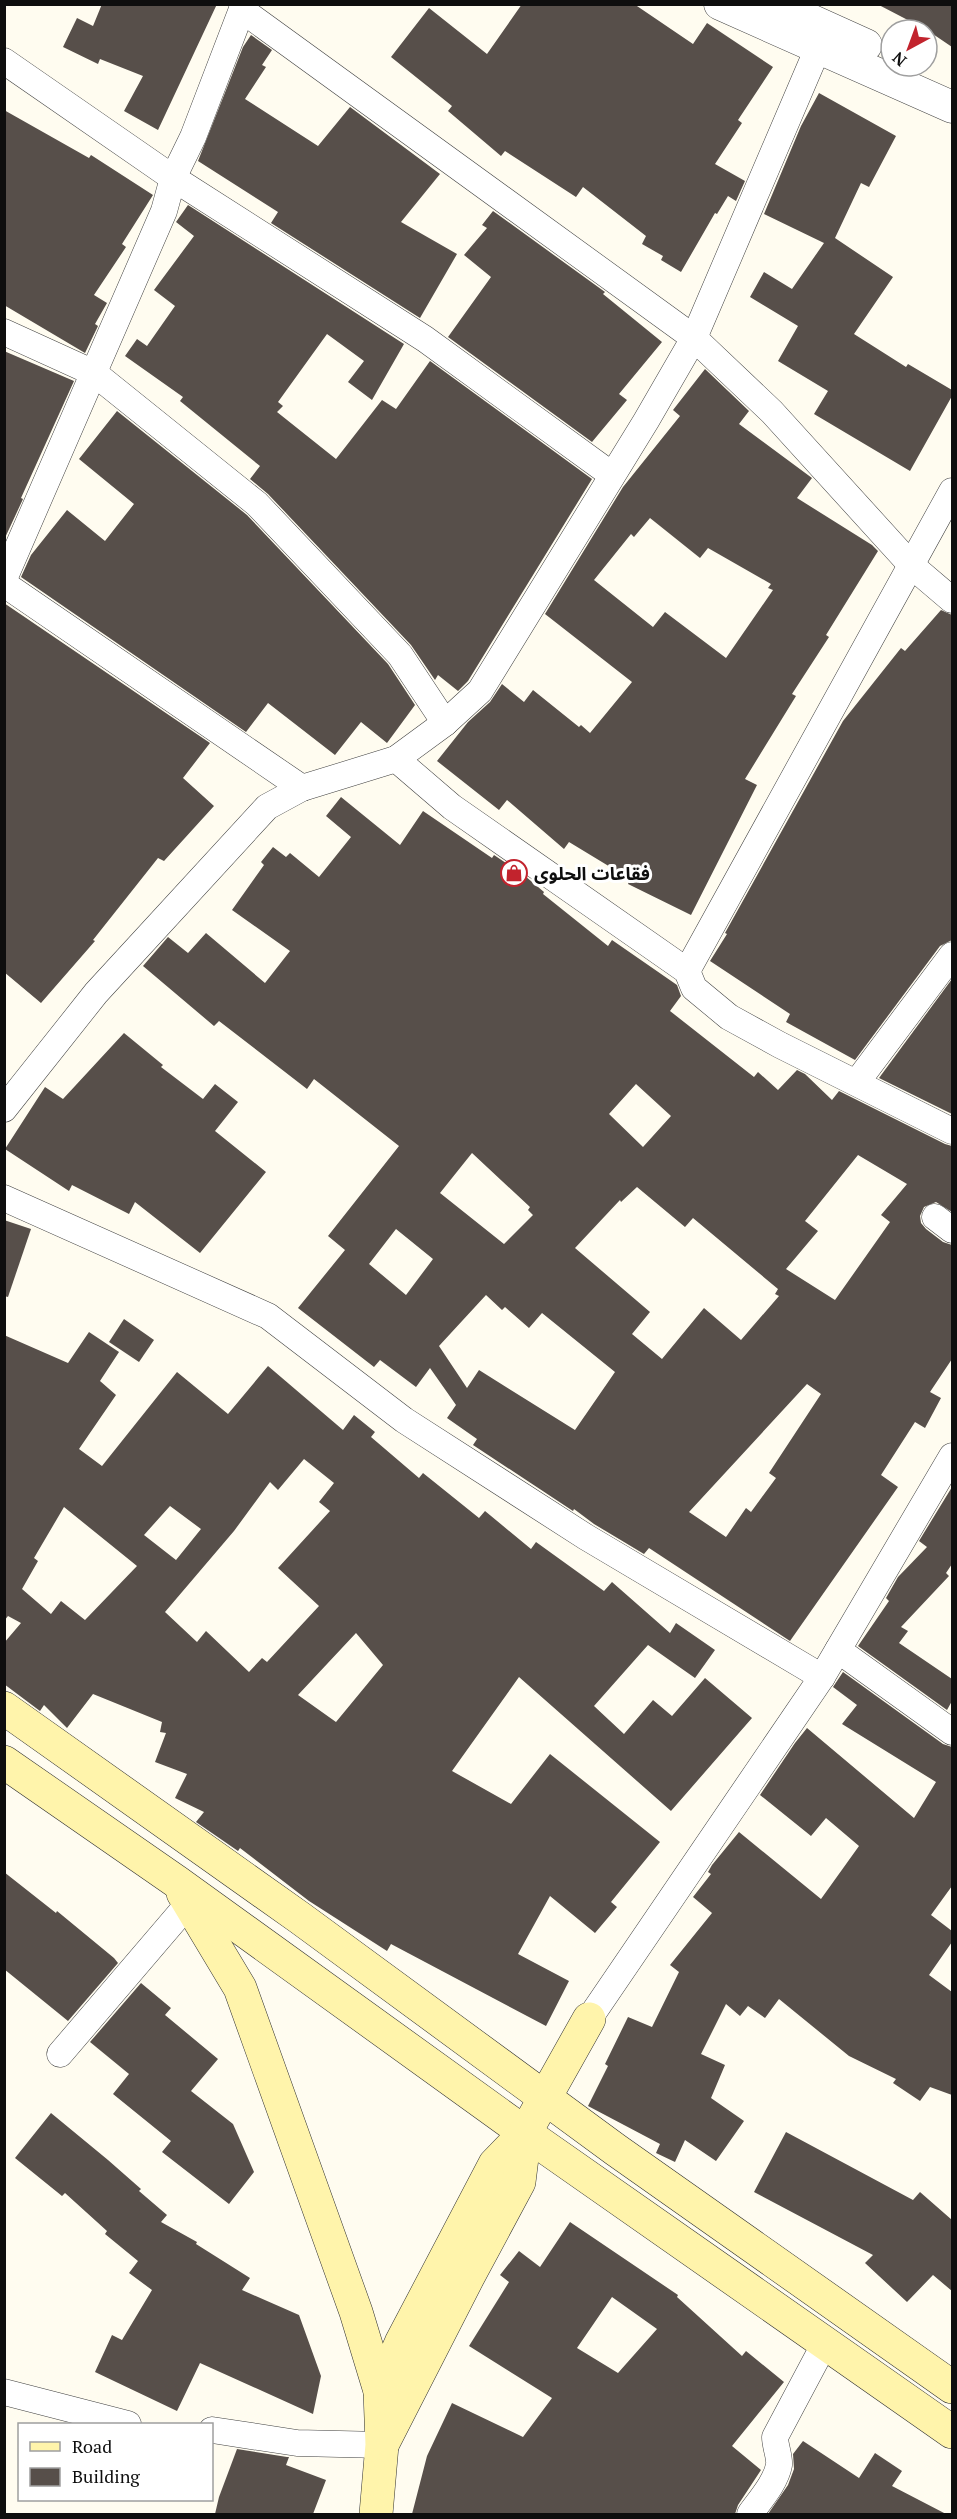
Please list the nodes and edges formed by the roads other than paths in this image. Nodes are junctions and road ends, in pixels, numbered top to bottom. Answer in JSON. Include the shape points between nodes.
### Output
{"nodes":[{"id":1,"x":720,"y":4,"type":"edge"},
{"id":2,"x":243,"y":7,"type":"edge"},
{"id":3,"x":792,"y":8,"type":"edge"},
{"id":4,"x":818,"y":48,"type":"junction"},
{"id":5,"x":879,"y":51,"type":"edge"},
{"id":6,"x":4,"y":62,"type":"edge"},
{"id":7,"x":952,"y":106,"type":"edge"},
{"id":8,"x":173,"y":178,"type":"junction"},
{"id":9,"x":4,"y":332,"type":"edge"},
{"id":10,"x":694,"y":338,"type":"junction"},
{"id":11,"x":94,"y":373,"type":"junction"},
{"id":12,"x":612,"y":475,"type":"junction"},
{"id":13,"x":952,"y":490,"type":"edge"},
{"id":14,"x":912,"y":566,"type":"junction"},
{"id":15,"x":4,"y":579,"type":"edge"},
{"id":16,"x":4,"y":584,"type":"edge"},
{"id":17,"x":952,"y":600,"type":"edge"},
{"id":18,"x":445,"y":723,"type":"junction"},
{"id":19,"x":396,"y":759,"type":"junction"},
{"id":20,"x":302,"y":788,"type":"junction"},
{"id":21,"x":952,"y":955,"type":"edge"},
{"id":22,"x":687,"y":971,"type":"junction"},
{"id":23,"x":857,"y":1082,"type":"junction"},
{"id":24,"x":4,"y":1109,"type":"edge"},
{"id":25,"x":952,"y":1131,"type":"edge"},
{"id":26,"x":4,"y":1198,"type":"edge"},
{"id":27,"x":952,"y":1456,"type":"edge"},
{"id":28,"x":838,"y":1650,"type":"junction"},
{"id":29,"x":822,"y":1677,"type":"junction"},
{"id":30,"x":4,"y":1708,"type":"edge"},
{"id":31,"x":952,"y":1732,"type":"edge"},
{"id":32,"x":4,"y":1762,"type":"edge"},
{"id":33,"x":183,"y":1892,"type":"junction"},
{"id":34,"x":589,"y":2019,"type":"joint"},
{"id":35,"x":60,"y":2054,"type":"dead end"},
{"id":36,"x":546,"y":2098,"type":"junction"},
{"id":37,"x":525,"y":2133,"type":"junction"},
{"id":38,"x":825,"y":2343,"type":"junction"},
{"id":39,"x":952,"y":2387,"type":"edge"},
{"id":40,"x":380,"y":2391,"type":"junction"},
{"id":41,"x":4,"y":2392,"type":"edge"},
{"id":42,"x":124,"y":2423,"type":"edge"},
{"id":43,"x":213,"y":2430,"type":"edge"},
{"id":44,"x":952,"y":2432,"type":"edge"},
{"id":45,"x":382,"y":2445,"type":"junction"},
{"id":46,"x":376,"y":2514,"type":"edge"},
{"id":47,"x":750,"y":2514,"type":"edge"}],
"edges":[{"from":1,"to":4,"type":"street"},
{"from":2,"to":8,"type":"street","via":[[194,137]]},
{"from":2,"to":10,"type":"street"},
{"from":3,"to":5,"type":"street"},
{"from":4,"to":7,"type":"street"},
{"from":4,"to":10,"type":"street"},
{"from":6,"to":8,"type":"street"},
{"from":8,"to":11,"type":"street","via":[[164,211]]},
{"from":8,"to":12,"type":"street","via":[[425,339]]},
{"from":9,"to":11,"type":"street"},
{"from":10,"to":12,"type":"street"},
{"from":10,"to":14,"type":"street","via":[[772,412]]},
{"from":11,"to":15,"type":"street"},
{"from":11,"to":18,"type":"street","via":[[257,504],[400,655]]},
{"from":12,"to":18,"type":"street","via":[[480,691]]},
{"from":13,"to":14,"type":"street"},
{"from":14,"to":17,"type":"street"},
{"from":14,"to":22,"type":"street"},
{"from":16,"to":20,"type":"street"},
{"from":18,"to":19,"type":"street"},
{"from":19,"to":20,"type":"street"},
{"from":19,"to":22,"type":"street","via":[[452,807]]},
{"from":20,"to":24,"type":"street","via":[[267,807],[96,993]]},
{"from":21,"to":23,"type":"street"},
{"from":22,"to":23,"type":"street","via":[[694,988],[729,1017]]},
{"from":23,"to":25,"type":"street"},
{"from":26,"to":29,"type":"street","via":[[268,1316],[404,1420],[586,1537]]},
{"from":27,"to":28,"type":"street"},
{"from":28,"to":29,"type":"street"},
{"from":28,"to":31,"type":"street"},
{"from":29,"to":34,"type":"street"},
{"from":30,"to":36,"type":"main road"},
{"from":32,"to":33,"type":"main road"},
{"from":33,"to":35,"type":"street"},
{"from":33,"to":37,"type":"main road"},
{"from":33,"to":40,"type":"main road","via":[[240,1988],[357,2312]]},
{"from":34,"to":36,"type":"main road"},
{"from":36,"to":37,"type":"main road"},
{"from":36,"to":39,"type":"main road"},
{"from":37,"to":38,"type":"main road"},
{"from":37,"to":40,"type":"main road","via":[[495,2164]]},
{"from":37,"to":45,"type":"main road","via":[[519,2182]]},
{"from":38,"to":44,"type":"main road"},
{"from":38,"to":47,"type":"street","via":[[775,2437],[779,2462],[776,2475]]},
{"from":40,"to":45,"type":"main road"},
{"from":41,"to":42,"type":"street"},
{"from":43,"to":45,"type":"street","via":[[297,2443]]},
{"from":45,"to":46,"type":"main road"}]}
